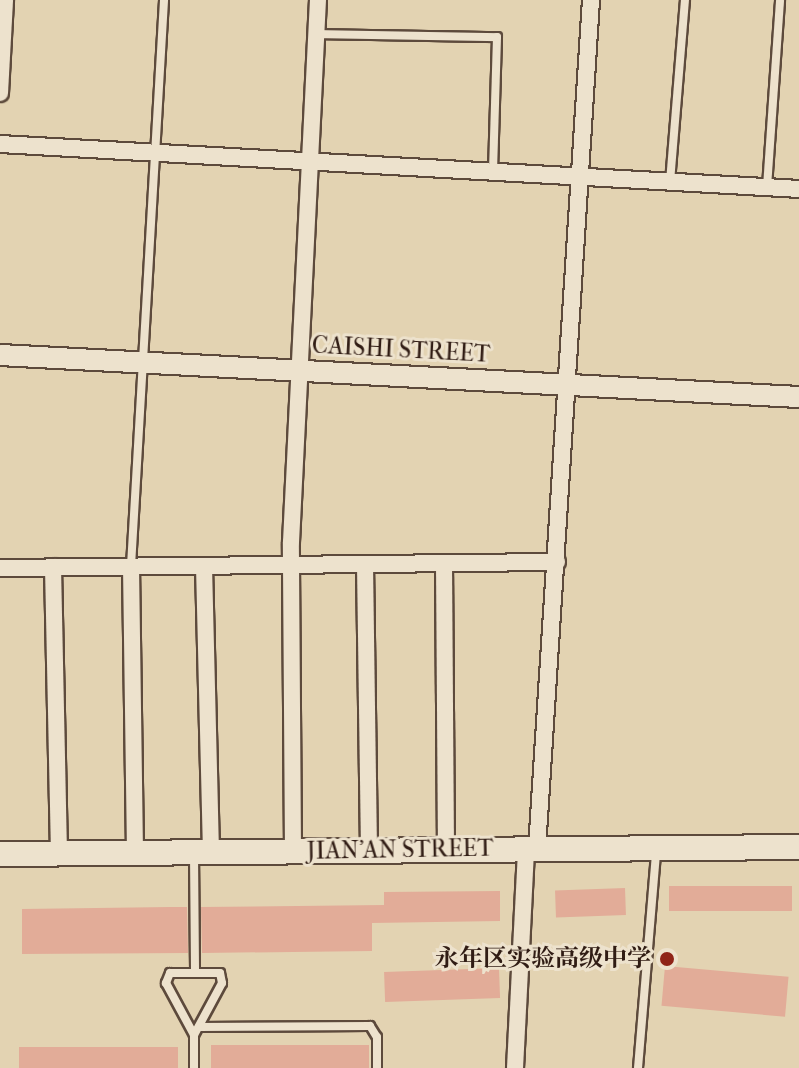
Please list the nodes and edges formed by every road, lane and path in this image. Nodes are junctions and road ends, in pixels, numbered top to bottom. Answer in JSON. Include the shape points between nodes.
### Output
{"nodes":[{"id":1,"x":5,"y":0,"type":"edge"},
{"id":2,"x":164,"y":0,"type":"edge"},
{"id":3,"x":318,"y":0,"type":"edge"},
{"id":4,"x":591,"y":0,"type":"edge"},
{"id":5,"x":685,"y":0,"type":"edge"},
{"id":6,"x":780,"y":0,"type":"edge"},
{"id":7,"x":317,"y":34,"type":"junction"},
{"id":8,"x":0,"y":93,"type":"edge"},
{"id":9,"x":0,"y":144,"type":"edge"},
{"id":10,"x":155,"y":153,"type":"junction"},
{"id":11,"x":313,"y":162,"type":"junction"},
{"id":12,"x":493,"y":172,"type":"junction"},
{"id":13,"x":582,"y":177,"type":"junction"},
{"id":14,"x":670,"y":182,"type":"junction"},
{"id":15,"x":767,"y":187,"type":"junction"},
{"id":16,"x":799,"y":189,"type":"edge"},
{"id":17,"x":0,"y":355,"type":"edge"},
{"id":18,"x":143,"y":362,"type":"junction"},
{"id":19,"x":302,"y":371,"type":"junction"},
{"id":20,"x":569,"y":385,"type":"junction"},
{"id":21,"x":799,"y":397,"type":"edge"},
{"id":22,"x":557,"y":562,"type":"junction"},
{"id":23,"x":444,"y":563,"type":"junction"},
{"id":24,"x":291,"y":564,"type":"junction"},
{"id":25,"x":365,"y":564,"type":"junction"},
{"id":26,"x":131,"y":566,"type":"junction"},
{"id":27,"x":204,"y":566,"type":"junction"},
{"id":28,"x":53,"y":567,"type":"junction"},
{"id":29,"x":0,"y":568,"type":"edge"},
{"id":30,"x":799,"y":847,"type":"edge"},
{"id":31,"x":656,"y":848,"type":"junction"},
{"id":32,"x":532,"y":849,"type":"junction"},
{"id":33,"x":369,"y":850,"type":"junction"},
{"id":34,"x":446,"y":850,"type":"junction"},
{"id":35,"x":293,"y":851,"type":"junction"},
{"id":36,"x":202,"y":852,"type":"junction"},
{"id":37,"x":59,"y":853,"type":"junction"},
{"id":38,"x":135,"y":853,"type":"junction"},
{"id":39,"x":0,"y":854,"type":"edge"},
{"id":40,"x":195,"y":973,"type":"junction"},
{"id":41,"x":196,"y":1031,"type":"junction"},
{"id":42,"x":194,"y":1068,"type":"edge"},
{"id":43,"x":377,"y":1068,"type":"edge"},
{"id":44,"x":515,"y":1068,"type":"edge"},
{"id":45,"x":638,"y":1068,"type":"edge"}],
"edges":[{"from":1,"to":8,"type":"street"},
{"from":2,"to":10,"type":"lane"},
{"from":3,"to":7,"type":"street"},
{"from":4,"to":13,"type":"street"},
{"from":5,"to":14,"type":"lane"},
{"from":6,"to":15,"type":"lane"},
{"from":7,"to":11,"type":"street"},
{"from":7,"to":12,"type":"lane","via":[[497,37]]},
{"from":9,"to":10,"type":"street"},
{"from":10,"to":11,"type":"street"},
{"from":10,"to":18,"type":"lane"},
{"from":11,"to":12,"type":"street"},
{"from":11,"to":19,"type":"street"},
{"from":12,"to":13,"type":"street"},
{"from":13,"to":14,"type":"street"},
{"from":13,"to":20,"type":"street"},
{"from":14,"to":15,"type":"street"},
{"from":15,"to":16,"type":"street"},
{"from":17,"to":18,"type":"street","name":"CAISHI STREET"},
{"from":18,"to":19,"type":"street","name":"CAISHI STREET"},
{"from":18,"to":26,"type":"lane"},
{"from":19,"to":20,"type":"street","name":"CAISHI STREET"},
{"from":19,"to":24,"type":"street"},
{"from":20,"to":21,"type":"street","name":"CAISHI STREET"},
{"from":20,"to":22,"type":"street"},
{"from":22,"to":23,"type":"street"},
{"from":22,"to":32,"type":"street"},
{"from":23,"to":25,"type":"street"},
{"from":23,"to":34,"type":"street"},
{"from":24,"to":25,"type":"street"},
{"from":24,"to":27,"type":"street"},
{"from":24,"to":35,"type":"street"},
{"from":25,"to":33,"type":"street"},
{"from":26,"to":27,"type":"street"},
{"from":26,"to":28,"type":"street"},
{"from":26,"to":38,"type":"street"},
{"from":27,"to":36,"type":"street"},
{"from":28,"to":29,"type":"street"},
{"from":28,"to":37,"type":"street"},
{"from":30,"to":31,"type":"main road","name":"JIAN'AN STREET"},
{"from":31,"to":32,"type":"main road","name":"JIAN'AN STREET"},
{"from":31,"to":45,"type":"lane"},
{"from":32,"to":34,"type":"main road","name":"JIAN'AN STREET"},
{"from":32,"to":44,"type":"street"},
{"from":33,"to":34,"type":"main road","name":"JIAN'AN STREET"},
{"from":33,"to":35,"type":"main road","name":"JIAN'AN STREET"},
{"from":35,"to":36,"type":"main road","name":"JIAN'AN STREET"},
{"from":36,"to":38,"type":"main road","name":"JIAN'AN STREET"},
{"from":36,"to":40,"type":"lane"},
{"from":37,"to":38,"type":"main road","name":"JIAN'AN STREET"},
{"from":37,"to":39,"type":"main road","name":"JIAN'AN STREET"},
{"from":40,"to":41,"type":"lane","via":[[220,973],[222,983]]},
{"from":40,"to":41,"type":"lane","via":[[170,973],[166,983]]},
{"from":41,"to":42,"type":"lane"},
{"from":41,"to":43,"type":"lane","via":[[370,1026],[377,1037]]}]}
